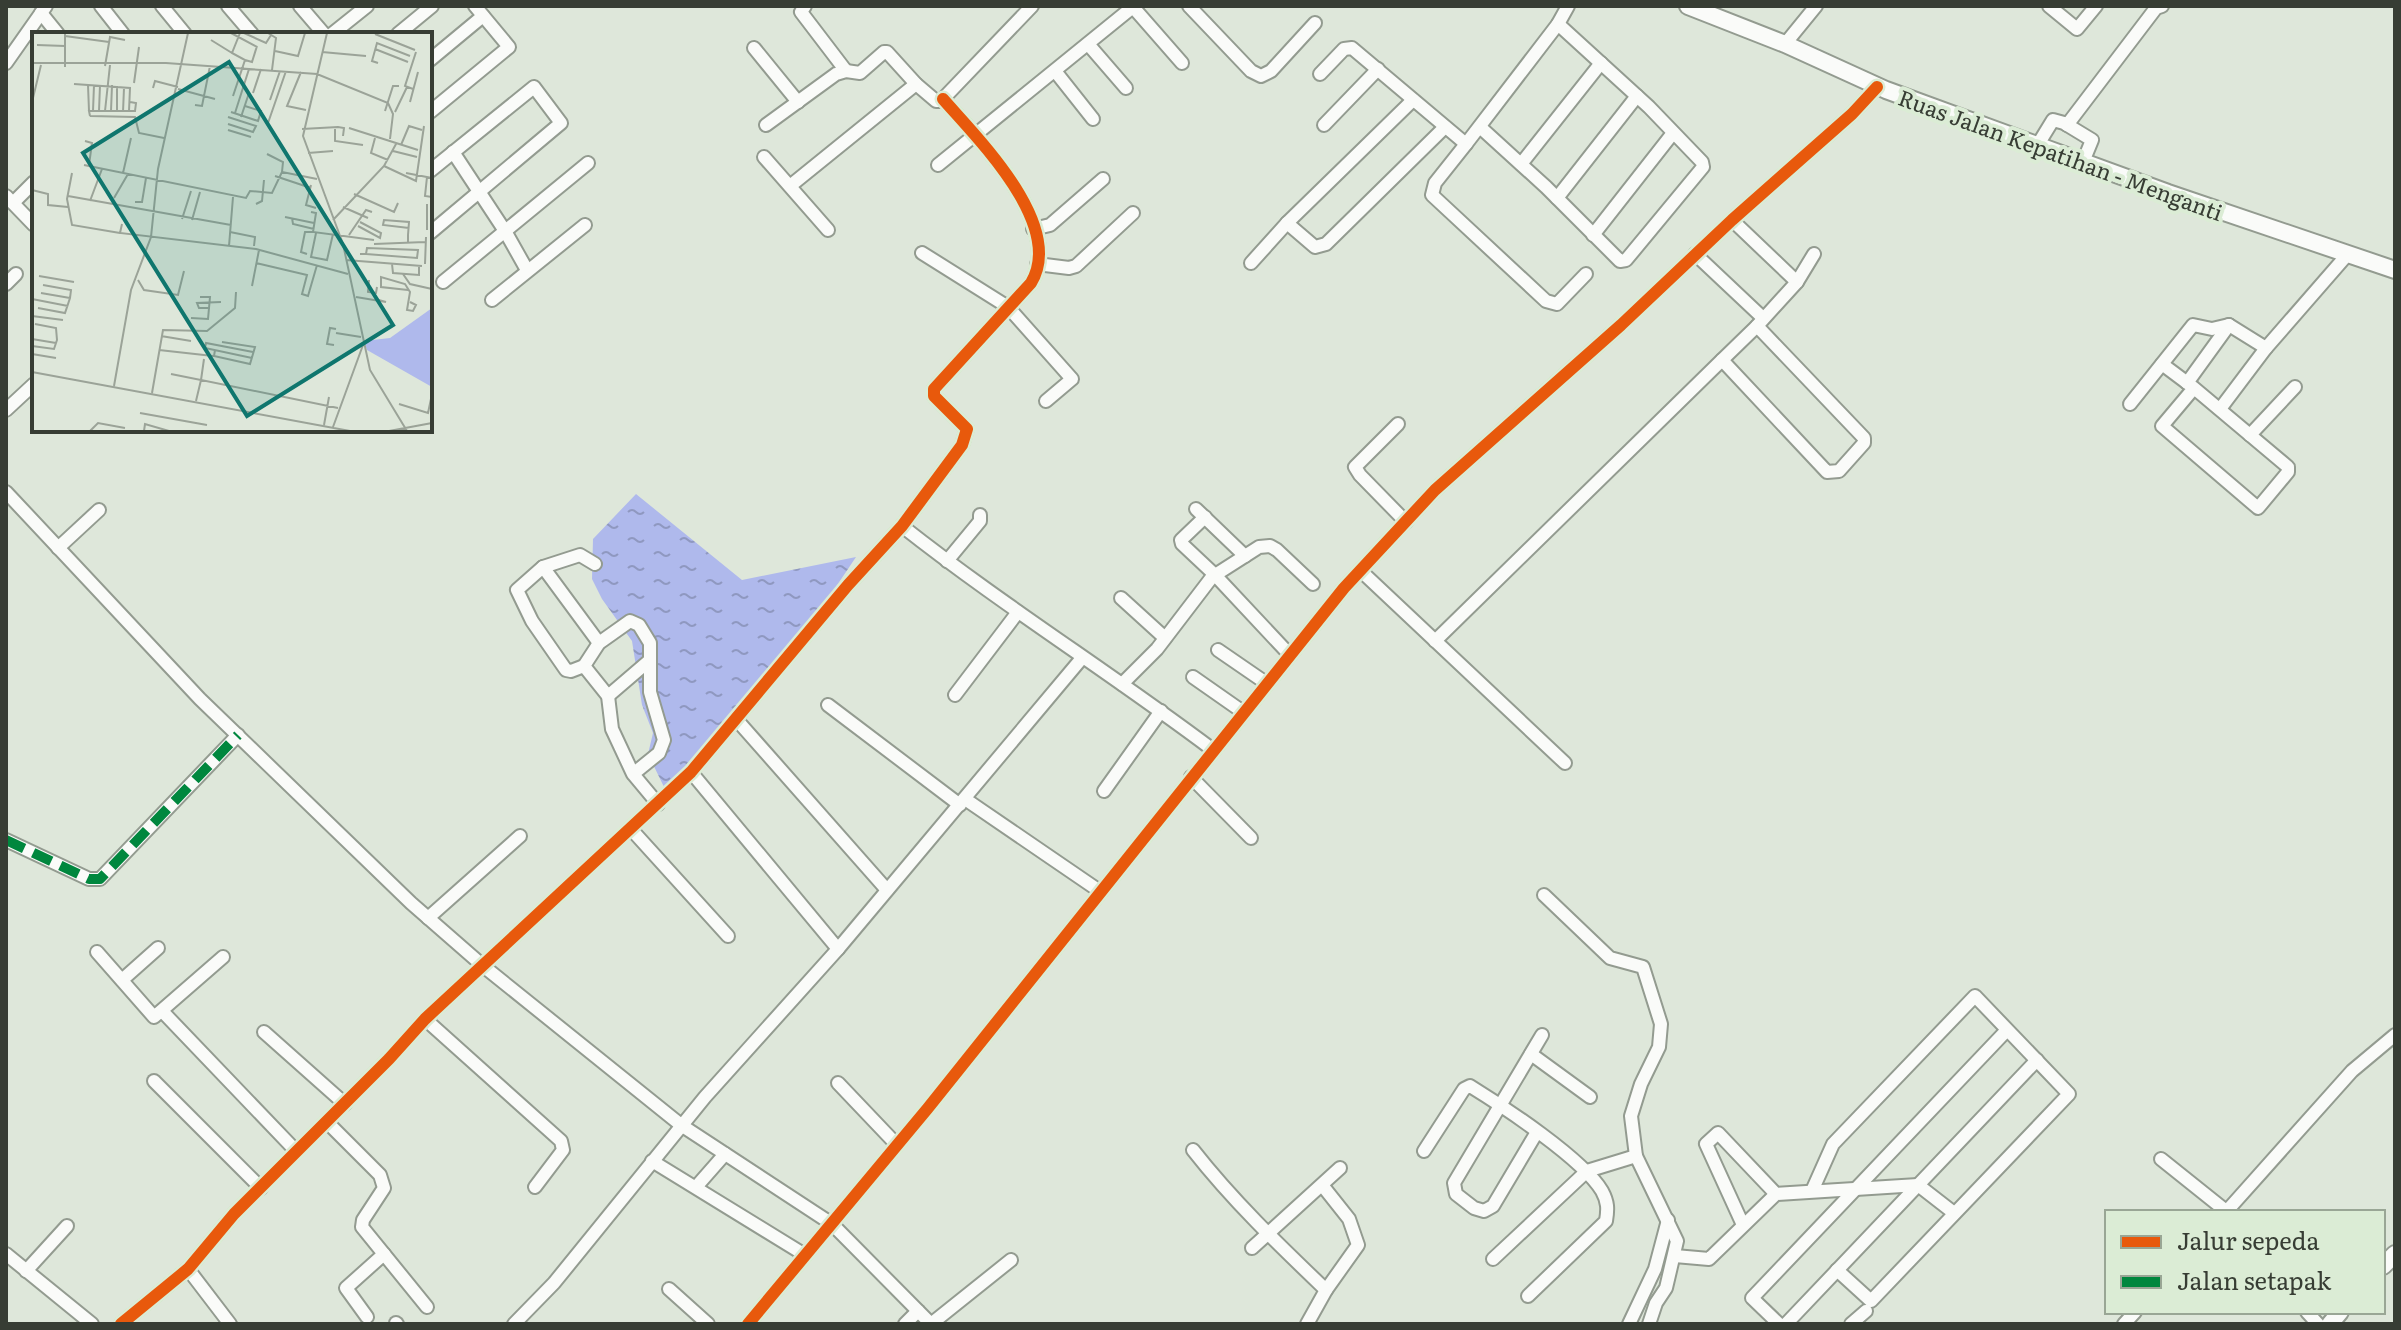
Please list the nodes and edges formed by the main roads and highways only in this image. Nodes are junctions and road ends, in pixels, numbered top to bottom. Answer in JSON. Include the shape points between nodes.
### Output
{"nodes":[{"id":1,"x":1688,"y":6,"type":"edge"},
{"id":2,"x":2395,"y":270,"type":"edge"}],
"edges":[{"from":1,"to":2,"type":"main road","name":"Ruas Jalan Kepatihan - Menganti","via":[[1877,87]]}]}
